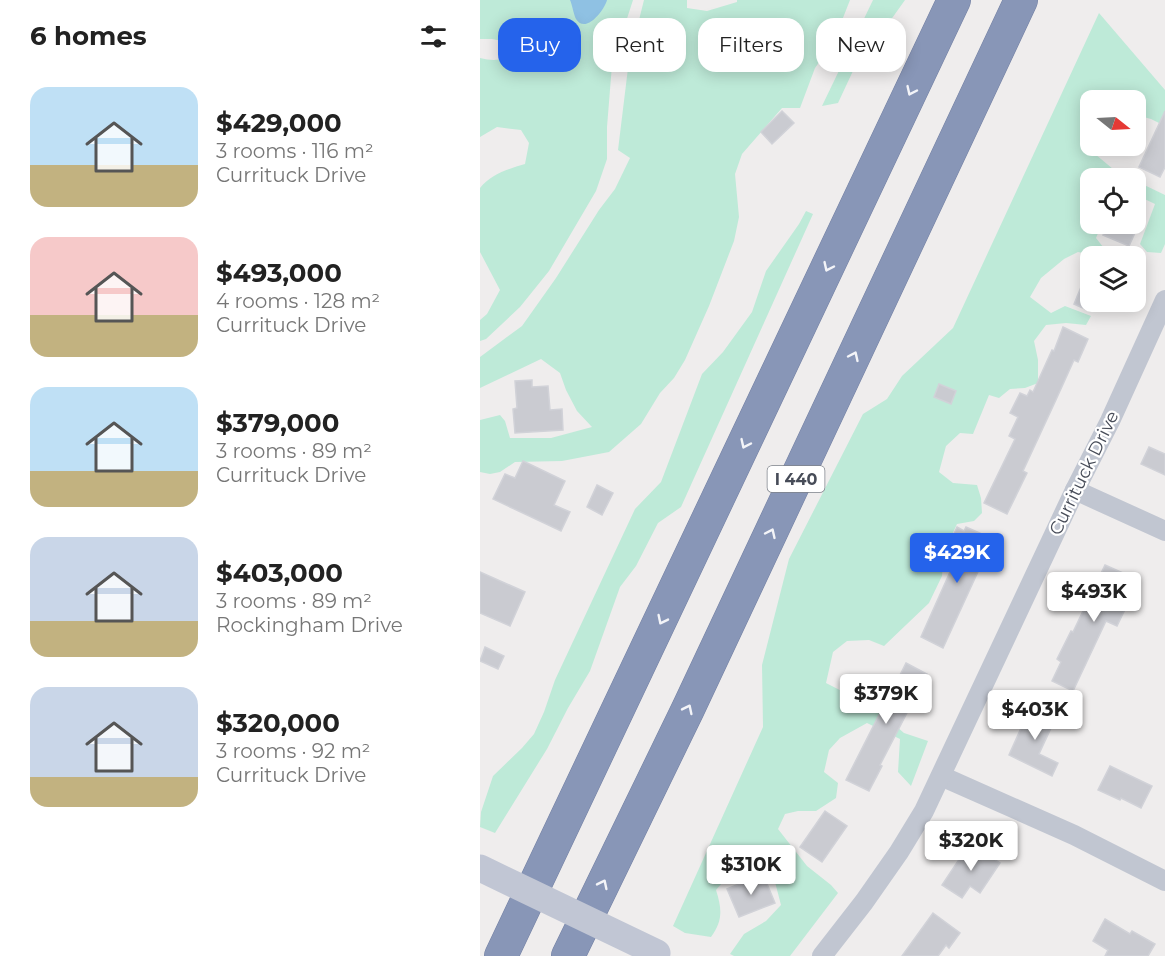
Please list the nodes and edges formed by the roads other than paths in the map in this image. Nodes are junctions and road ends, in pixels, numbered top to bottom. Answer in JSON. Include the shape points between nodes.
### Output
{"nodes":[{"id":1,"x":954,"y":0,"type":"edge"},
{"id":2,"x":1021,"y":0,"type":"edge"},
{"id":3,"x":1165,"y":300,"type":"edge"},
{"id":4,"x":1075,"y":490,"type":"junction"},
{"id":5,"x":1165,"y":531,"type":"edge"},
{"id":6,"x":941,"y":776,"type":"junction"},
{"id":7,"x":480,"y":868,"type":"edge"},
{"id":8,"x":1165,"y":881,"type":"edge"},
{"id":9,"x":657,"y":953,"type":"dead end"},
{"id":10,"x":501,"y":956,"type":"edge"},
{"id":11,"x":568,"y":956,"type":"edge"},
{"id":12,"x":822,"y":956,"type":"edge"}],
"edges":[{"from":1,"to":10,"type":"highway","one_way":true},
{"from":11,"to":2,"type":"highway","number":"I 440","one_way":true},
{"from":3,"to":4,"type":"street","name":"Currituck Drive"},
{"from":4,"to":5,"type":"street"},
{"from":4,"to":6,"type":"street","name":"Currituck Drive"},
{"from":6,"to":8,"type":"street","via":[[1074,835]]},
{"from":6,"to":12,"type":"street","name":"Currituck Drive","via":[[899,852]]},
{"from":7,"to":9,"type":"main road","bridge":true}]}
